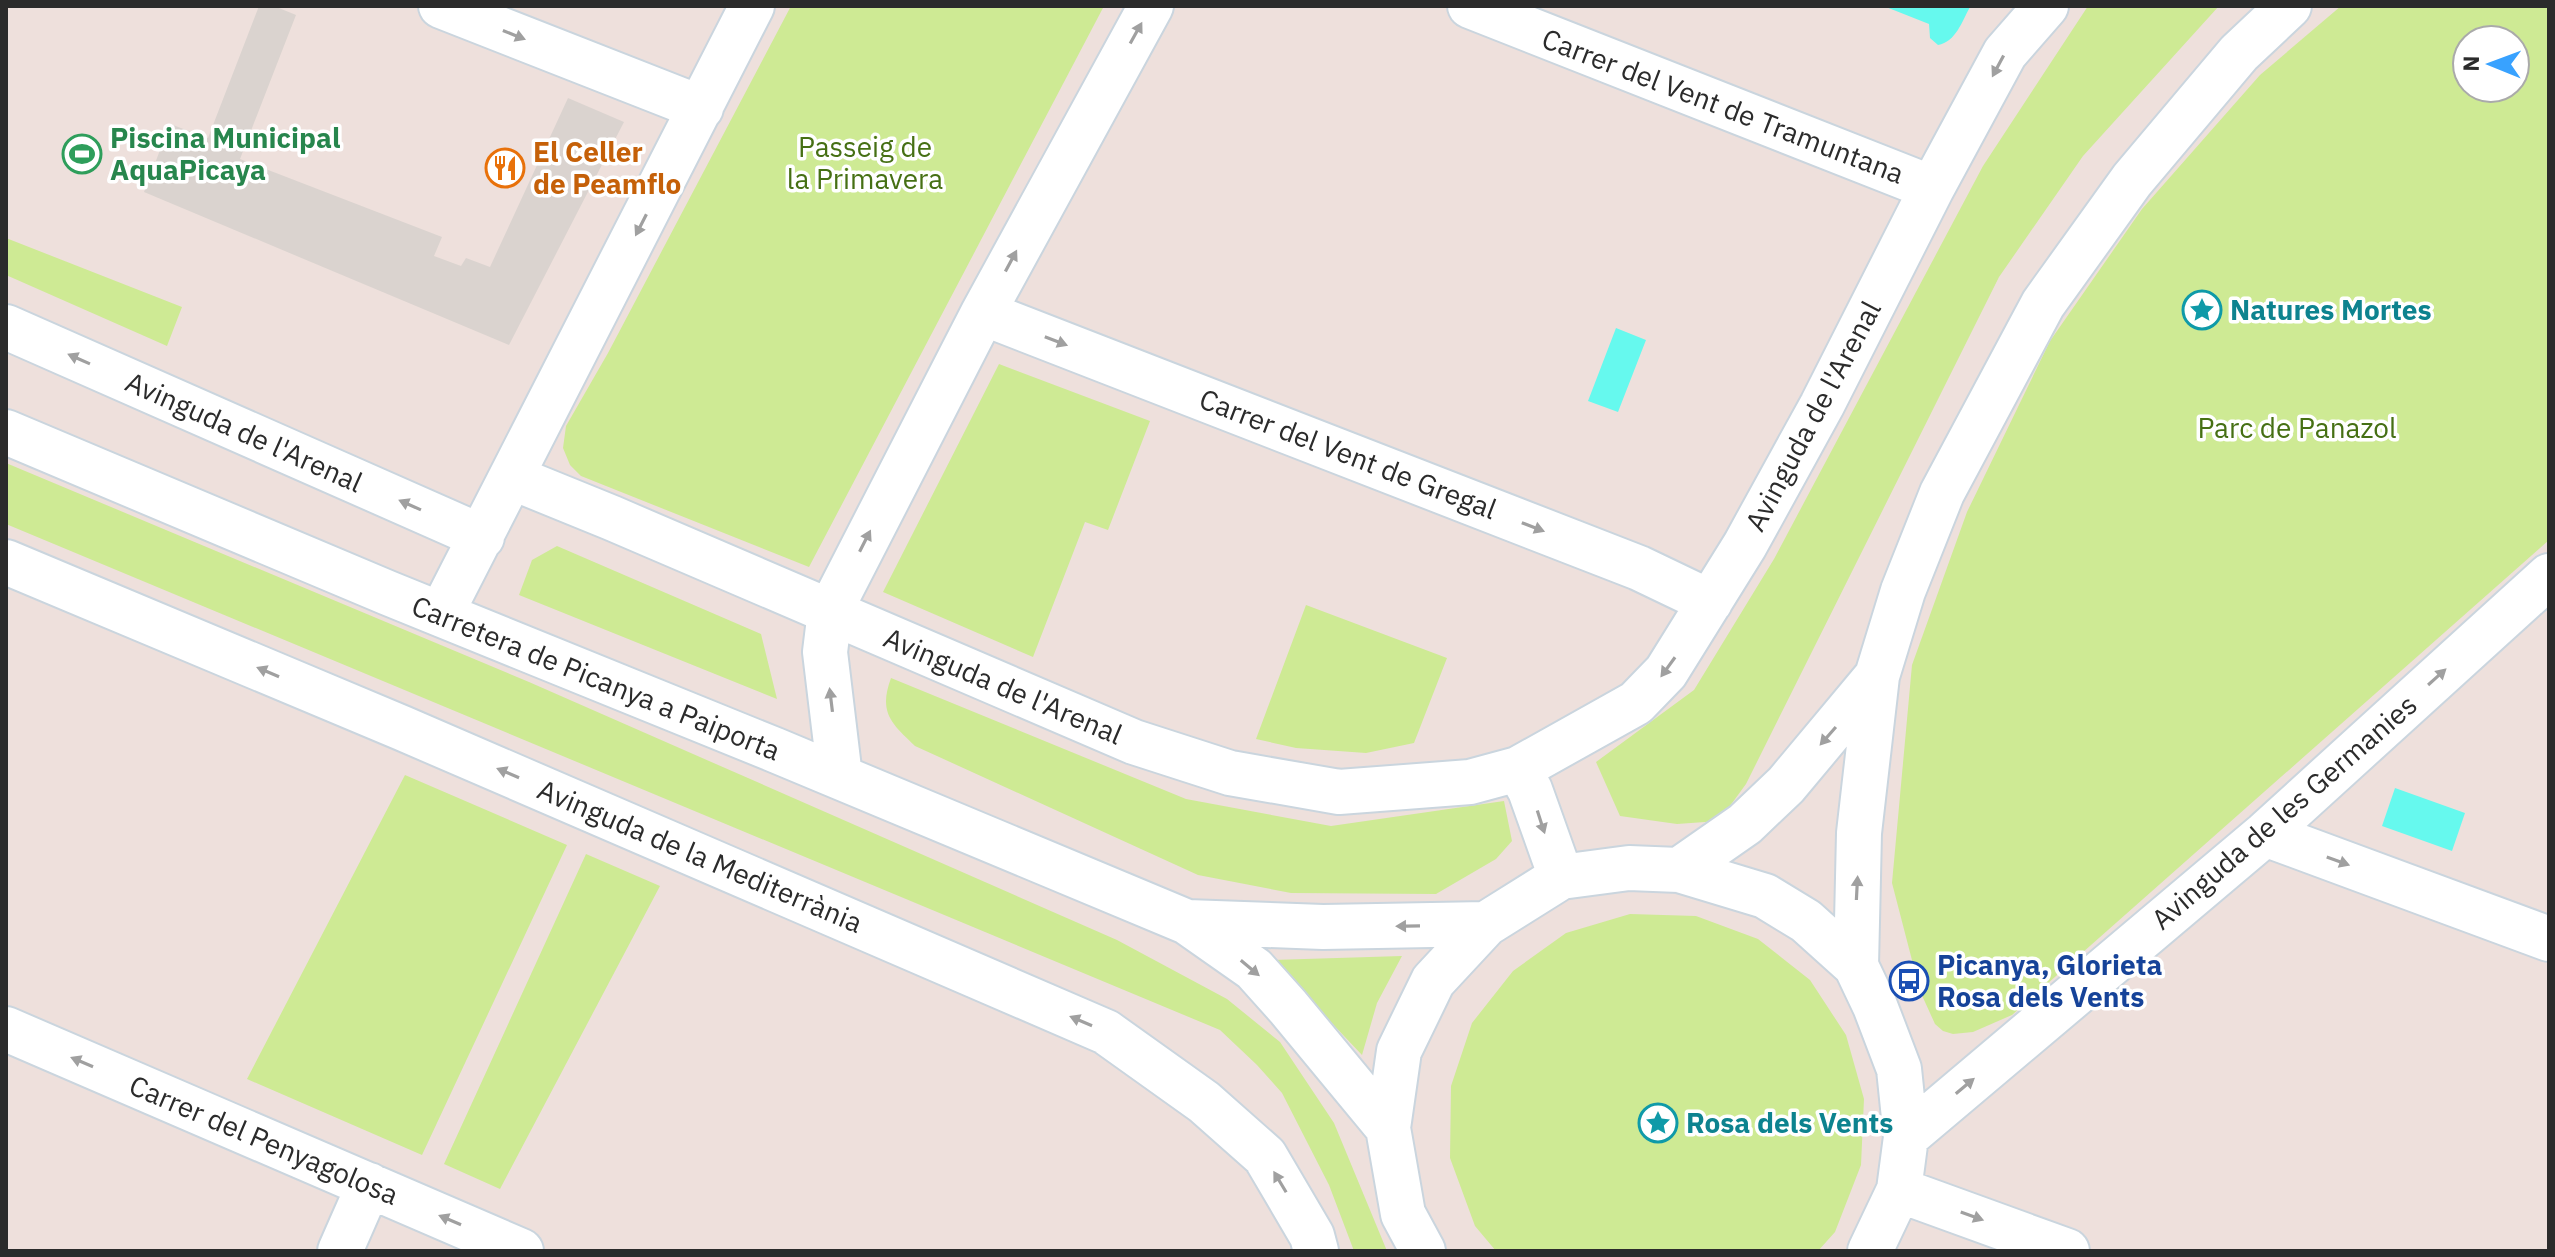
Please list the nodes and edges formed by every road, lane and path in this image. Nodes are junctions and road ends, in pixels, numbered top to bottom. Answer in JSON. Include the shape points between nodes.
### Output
{"nodes":[{"id":1,"x":441,"y":6,"type":"edge"},
{"id":2,"x":752,"y":6,"type":"edge"},
{"id":3,"x":1151,"y":6,"type":"edge"},
{"id":4,"x":1470,"y":6,"type":"edge"},
{"id":5,"x":2046,"y":6,"type":"edge"},
{"id":6,"x":2289,"y":6,"type":"edge"},
{"id":7,"x":701,"y":108,"type":"junction"},
{"id":8,"x":1932,"y":188,"type":"junction"},
{"id":9,"x":983,"y":313,"type":"junction"},
{"id":10,"x":6,"y":327,"type":"edge"},
{"id":11,"x":6,"y":432,"type":"edge"},
{"id":12,"x":511,"y":477,"type":"junction"},
{"id":13,"x":482,"y":537,"type":"junction"},
{"id":14,"x":6,"y":562,"type":"edge"},
{"id":15,"x":2549,"y":576,"type":"edge"},
{"id":16,"x":1710,"y":602,"type":"junction"},
{"id":17,"x":830,"y":611,"type":"junction"},
{"id":18,"x":441,"y":614,"type":"junction"},
{"id":19,"x":1877,"y":676,"type":"junction"},
{"id":20,"x":1518,"y":769,"type":"junction"},
{"id":21,"x":840,"y":777,"type":"junction"},
{"id":22,"x":2265,"y":834,"type":"junction"},
{"id":23,"x":1679,"y":870,"type":"junction"},
{"id":24,"x":1561,"y":877,"type":"junction"},
{"id":25,"x":1187,"y":922,"type":"junction"},
{"id":26,"x":1486,"y":924,"type":"junction"},
{"id":27,"x":2549,"y":939,"type":"edge"},
{"id":28,"x":1856,"y":966,"type":"junction"},
{"id":29,"x":6,"y":1029,"type":"edge"},
{"id":30,"x":1388,"y":1128,"type":"junction"},
{"id":31,"x":1906,"y":1137,"type":"junction"},
{"id":32,"x":369,"y":1185,"type":"junction"},
{"id":33,"x":1899,"y":1190,"type":"junction"},
{"id":34,"x":340,"y":1251,"type":"edge"},
{"id":35,"x":521,"y":1251,"type":"edge"},
{"id":36,"x":1316,"y":1251,"type":"edge"},
{"id":37,"x":1423,"y":1251,"type":"edge"},
{"id":38,"x":1870,"y":1251,"type":"edge"},
{"id":39,"x":2067,"y":1251,"type":"edge"}],
"edges":[{"from":1,"to":7,"type":"street","one_way":true},
{"from":2,"to":7,"type":"street"},
{"from":9,"to":3,"type":"street","one_way":true},
{"from":4,"to":8,"type":"street","name":"Carrer del Vent de Tramuntana"},
{"from":5,"to":8,"type":"street","name":"Avinguda de l'Arenal","one_way":true,"via":[[2005,53]]},
{"from":6,"to":19,"type":"street","via":[[2239,53],[2132,180],[2043,304],[1942,493]]},
{"from":7,"to":12,"type":"street","one_way":true},
{"from":8,"to":16,"type":"street","name":"Avinguda de l'Arenal","via":[[1822,405]]},
{"from":9,"to":16,"type":"street","name":"Carrer del Vent de Gregal","one_way":true,"via":[[1639,568]]},
{"from":17,"to":9,"type":"street","one_way":true},
{"from":13,"to":10,"type":"street","name":"Avinguda de l'Arenal","one_way":true},
{"from":11,"to":18,"type":"street","name":"Carretera de Picanya a Paiporta"},
{"from":12,"to":13,"type":"street"},
{"from":12,"to":17,"type":"street","name":"Avinguda de l'Arenal"},
{"from":13,"to":18,"type":"street"},
{"from":36,"to":14,"type":"street","name":"Avinguda de la Mediterrània","one_way":true,"via":[[1265,1156],[1204,1102],[1106,1032]]},
{"from":22,"to":15,"type":"street","name":"Avinguda de les Germanies","one_way":true},
{"from":16,"to":20,"type":"street","name":"Avinguda de l'Arenal","one_way":true,"via":[[1666,672],[1636,703]]},
{"from":17,"to":20,"type":"street","name":"Avinguda de l'Arenal","via":[[1134,742],[1230,773],[1339,792],[1470,782]]},
{"from":21,"to":17,"type":"street","one_way":true,"via":[[825,652]]},
{"from":18,"to":21,"type":"street","name":"Carretera de Picanya a Paiporta"},
{"from":19,"to":23,"type":"street","one_way":true,"via":[[1786,785],[1745,824]]},
{"from":28,"to":19,"type":"street","one_way":true,"via":[[1859,833]]},
{"from":20,"to":24,"type":"street","one_way":true},
{"from":21,"to":25,"type":"street","name":"Carretera de Picanya a Paiporta"},
{"from":22,"to":27,"type":"street","one_way":true},
{"from":31,"to":22,"type":"street","name":"Avinguda de les Germanies","one_way":true},
{"from":23,"to":24,"type":"street","via":[[1629,868]]},
{"from":23,"to":28,"type":"street","via":[[1765,896],[1806,921]]},
{"from":24,"to":26,"type":"street"},
{"from":26,"to":25,"type":"street","name":"Carretera de Picanya a Paiporta","one_way":true,"via":[[1323,927]]},
{"from":25,"to":30,"type":"street","name":"Carretera de Picanya a Paiporta","one_way":true,"via":[[1254,969]]},
{"from":26,"to":30,"type":"street","via":[[1433,981],[1399,1051]]},
{"from":28,"to":31,"type":"street","via":[[1899,1069]]},
{"from":32,"to":29,"type":"street","name":"Carrer del Penyagolosa","one_way":true},
{"from":30,"to":37,"type":"street","via":[[1403,1214]]},
{"from":31,"to":33,"type":"street"},
{"from":32,"to":34,"type":"street"},
{"from":35,"to":32,"type":"street","name":"Carrer del Penyagolosa","one_way":true},
{"from":33,"to":38,"type":"street"},
{"from":33,"to":39,"type":"street","one_way":true}]}
